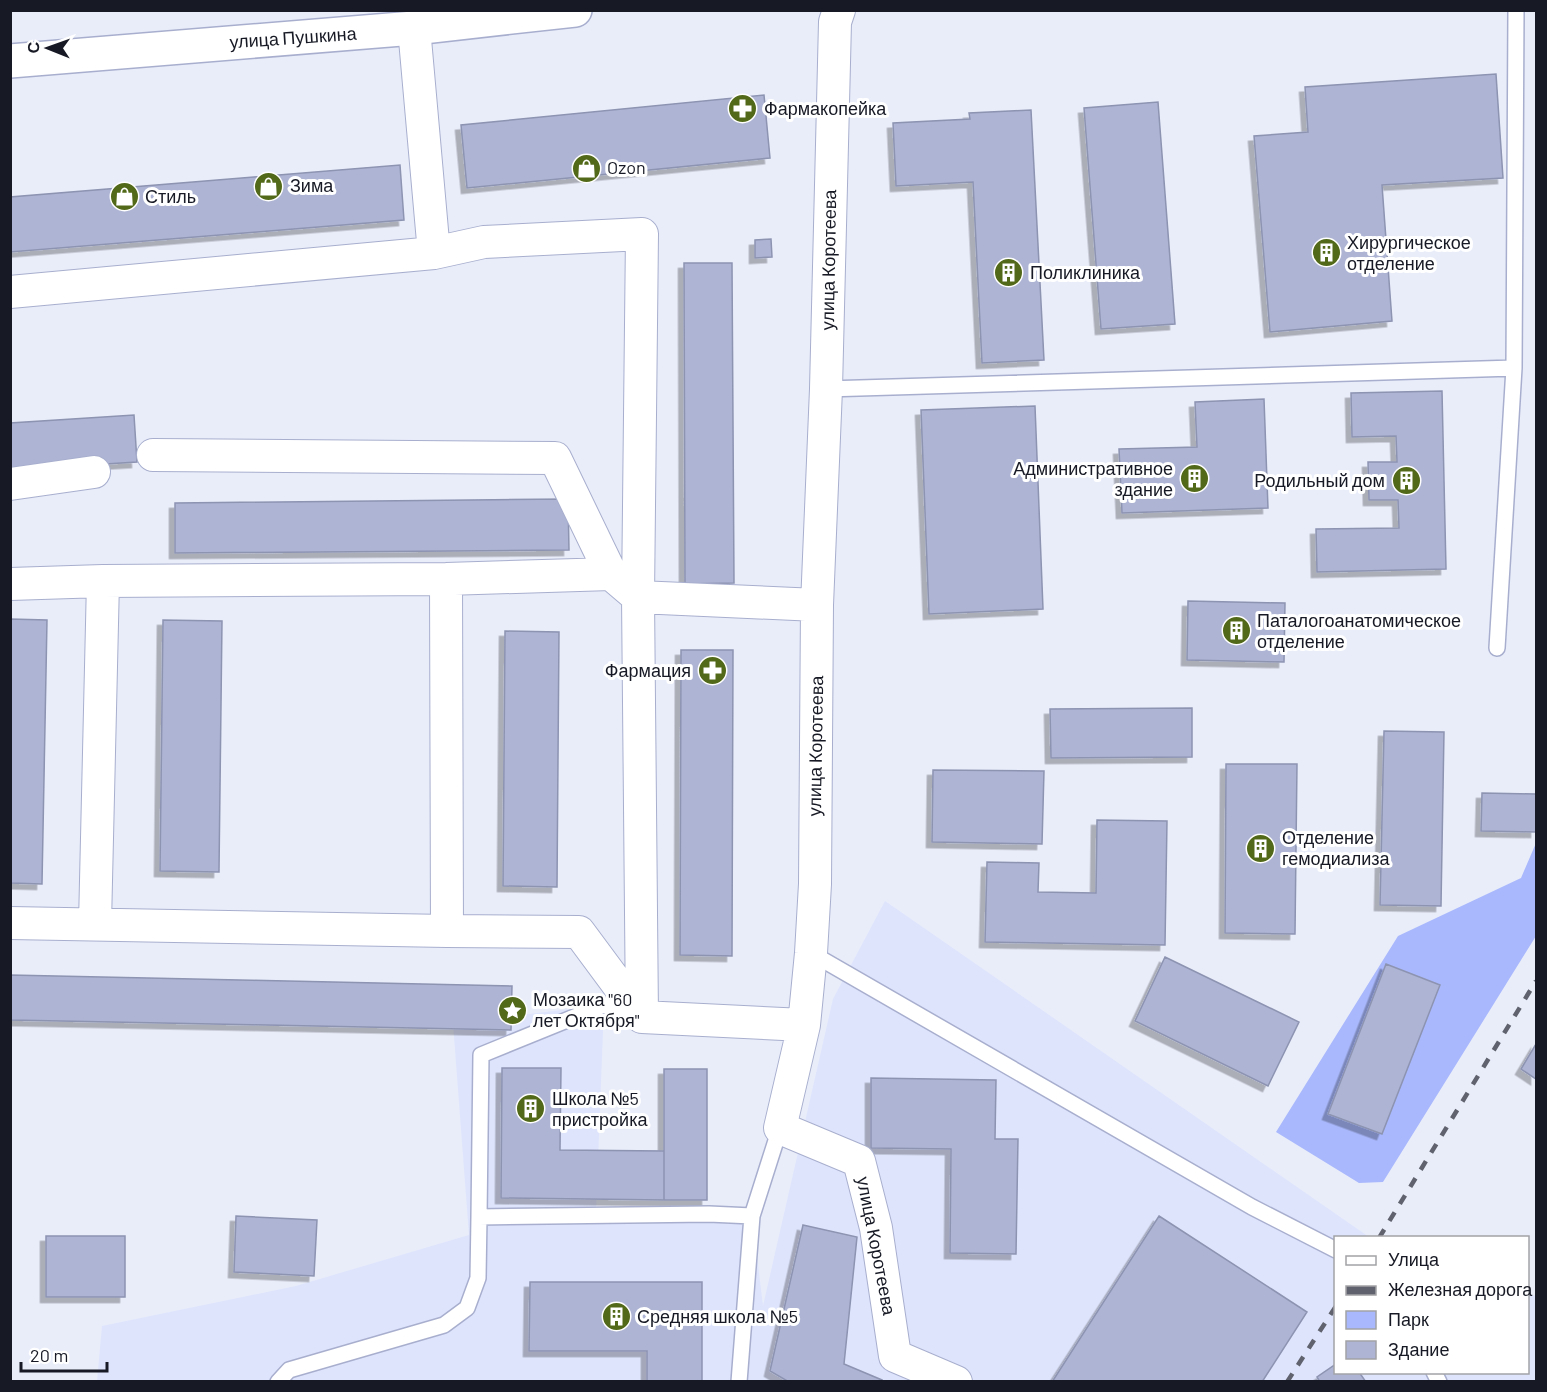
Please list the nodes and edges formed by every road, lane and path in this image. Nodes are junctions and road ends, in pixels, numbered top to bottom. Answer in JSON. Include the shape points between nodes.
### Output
{"nodes":[{"id":1,"x":575,"y":10,"type":"edge"},
{"id":2,"x":838,"y":10,"type":"edge"},
{"id":3,"x":1516,"y":10,"type":"edge"},
{"id":4,"x":414,"y":28,"type":"junction"},
{"id":5,"x":10,"y":61,"type":"edge"},
{"id":6,"x":434,"y":253,"type":"junction"},
{"id":7,"x":10,"y":292,"type":"edge"},
{"id":8,"x":1514,"y":368,"type":"junction"},
{"id":9,"x":826,"y":389,"type":"junction"},
{"id":10,"x":153,"y":455,"type":"dead end"},
{"id":11,"x":94,"y":472,"type":"dead end"},
{"id":12,"x":10,"y":484,"type":"edge"},
{"id":13,"x":611,"y":574,"type":"junction"},
{"id":14,"x":446,"y":579,"type":"junction"},
{"id":15,"x":103,"y":581,"type":"junction"},
{"id":16,"x":10,"y":584,"type":"edge"},
{"id":17,"x":638,"y":597,"type":"junction"},
{"id":18,"x":818,"y":605,"type":"junction"},
{"id":19,"x":1497,"y":648,"type":"dead end"},
{"id":20,"x":10,"y":923,"type":"edge"},
{"id":21,"x":95,"y":924,"type":"junction"},
{"id":22,"x":447,"y":931,"type":"junction"},
{"id":23,"x":811,"y":953,"type":"junction"},
{"id":24,"x":642,"y":1017,"type":"junction"},
{"id":25,"x":804,"y":1025,"type":"junction"},
{"id":26,"x":780,"y":1128,"type":"junction"},
{"id":27,"x":752,"y":1216,"type":"junction"},
{"id":28,"x":480,"y":1217,"type":"junction"},
{"id":29,"x":1334,"y":1249,"type":"edge"},
{"id":30,"x":278,"y":1382,"type":"edge"},
{"id":31,"x":739,"y":1382,"type":"edge"},
{"id":32,"x":956,"y":1382,"type":"edge"}],
"edges":[{"from":1,"to":4,"type":"street","name":"улица Пушкина"},
{"from":2,"to":9,"type":"street","name":"улица Коротеева"},
{"from":3,"to":8,"type":"lane"},
{"from":4,"to":5,"type":"street","name":"улица Пушкина"},
{"from":4,"to":6,"type":"street"},
{"from":6,"to":7,"type":"street"},
{"from":6,"to":17,"type":"street","via":[[484,242],[642,234]]},
{"from":8,"to":9,"type":"lane"},
{"from":8,"to":19,"type":"lane"},
{"from":9,"to":18,"type":"street","name":"улица Коротеева"},
{"from":10,"to":13,"type":"street","via":[[555,458]]},
{"from":11,"to":12,"type":"street"},
{"from":13,"to":14,"type":"street"},
{"from":13,"to":17,"type":"street"},
{"from":14,"to":15,"type":"street"},
{"from":14,"to":22,"type":"street"},
{"from":15,"to":16,"type":"street"},
{"from":15,"to":21,"type":"street"},
{"from":17,"to":18,"type":"street"},
{"from":17,"to":24,"type":"street"},
{"from":18,"to":23,"type":"street","name":"улица Коротеева"},
{"from":20,"to":21,"type":"street"},
{"from":21,"to":22,"type":"street"},
{"from":22,"to":24,"type":"street","via":[[579,932]]},
{"from":23,"to":25,"type":"street","name":"улица Коротеева"},
{"from":23,"to":29,"type":"lane","via":[[1252,1207]]},
{"from":24,"to":25,"type":"street"},
{"from":24,"to":28,"type":"lane","via":[[604,1005],[481,1055]]},
{"from":25,"to":26,"type":"street","name":"улица Коротеева"},
{"from":26,"to":27,"type":"lane"},
{"from":26,"to":32,"type":"street","name":"улица Коротеева","via":[[860,1161],[876,1228],[895,1356]]},
{"from":27,"to":28,"type":"lane"},
{"from":27,"to":31,"type":"lane"},
{"from":28,"to":30,"type":"lane","via":[[478,1278],[467,1308],[444,1325],[289,1370]]}]}
